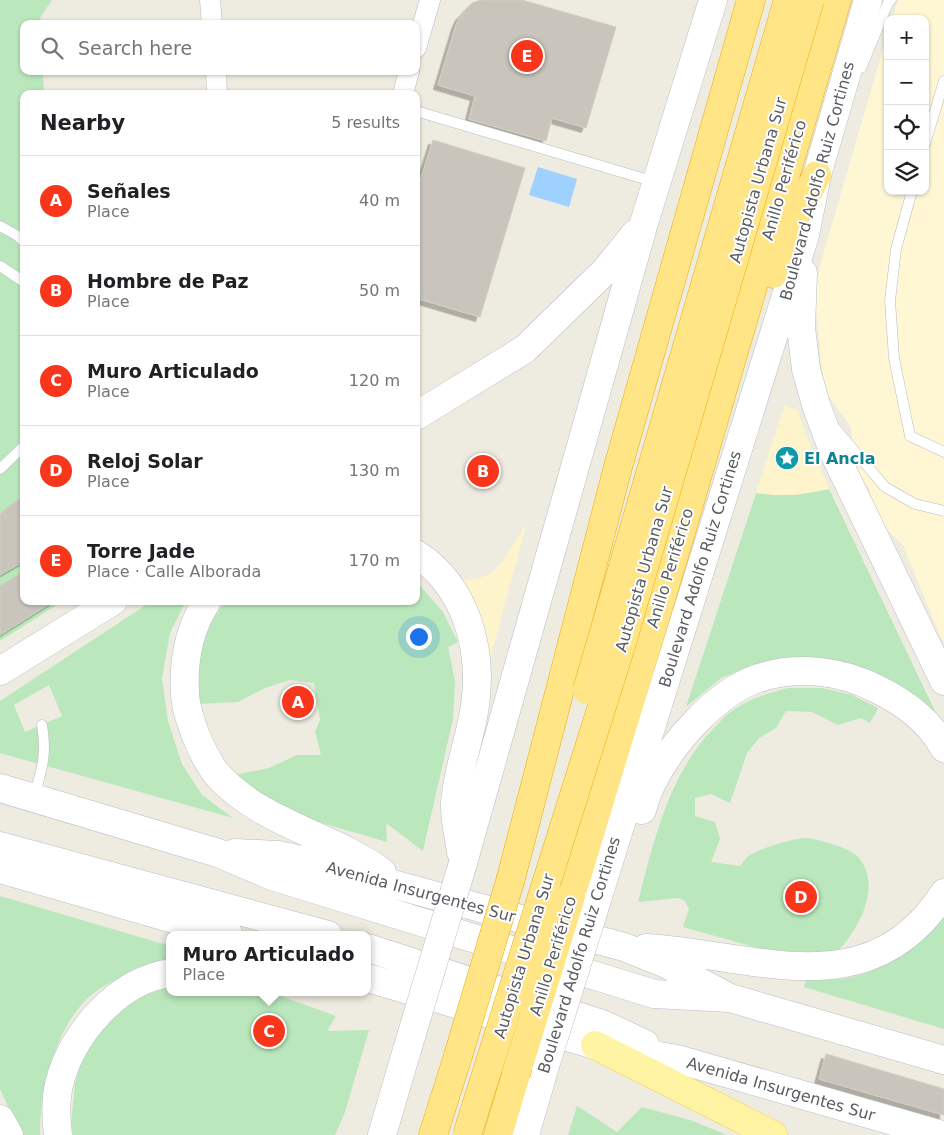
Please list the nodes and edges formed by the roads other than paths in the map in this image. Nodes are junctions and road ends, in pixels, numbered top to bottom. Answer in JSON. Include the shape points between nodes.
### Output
{"nodes":[{"id":1,"x":210,"y":0,"type":"edge"},
{"id":2,"x":430,"y":0,"type":"edge"},
{"id":3,"x":712,"y":0,"type":"edge"},
{"id":4,"x":740,"y":0,"type":"edge"},
{"id":5,"x":751,"y":0,"type":"edge"},
{"id":6,"x":788,"y":0,"type":"edge"},
{"id":7,"x":810,"y":0,"type":"edge"},
{"id":8,"x":837,"y":0,"type":"edge"},
{"id":9,"x":868,"y":0,"type":"edge"},
{"id":10,"x":891,"y":0,"type":"edge"},
{"id":11,"x":212,"y":20,"type":"edge"},
{"id":12,"x":420,"y":34,"type":"edge"},
{"id":13,"x":732,"y":66,"type":"junction"},
{"id":14,"x":216,"y":75,"type":"edge"},
{"id":15,"x":408,"y":75,"type":"edge"},
{"id":16,"x":944,"y":82,"type":"edge"},
{"id":17,"x":217,"y":90,"type":"edge"},
{"id":18,"x":404,"y":90,"type":"edge"},
{"id":19,"x":420,"y":112,"type":"edge"},
{"id":20,"x":929,"y":131,"type":"edge"},
{"id":21,"x":817,"y":175,"type":"junction"},
{"id":22,"x":656,"y":182,"type":"junction"},
{"id":23,"x":911,"y":195,"type":"edge"},
{"id":24,"x":644,"y":223,"type":"junction"},
{"id":25,"x":0,"y":226,"type":"edge"},
{"id":26,"x":805,"y":235,"type":"junction"},
{"id":27,"x":20,"y":238,"type":"edge"},
{"id":28,"x":0,"y":266,"type":"edge"},
{"id":29,"x":20,"y":279,"type":"edge"},
{"id":30,"x":816,"y":406,"type":"junction"},
{"id":31,"x":420,"y":414,"type":"edge"},
{"id":32,"x":20,"y":450,"type":"edge"},
{"id":33,"x":944,"y":452,"type":"edge"},
{"id":34,"x":0,"y":469,"type":"edge"},
{"id":35,"x":944,"y":512,"type":"edge"},
{"id":36,"x":674,"y":556,"type":"junction"},
{"id":37,"x":420,"y":557,"type":"edge"},
{"id":38,"x":106,"y":605,"type":"edge"},
{"id":39,"x":205,"y":605,"type":"edge"},
{"id":40,"x":0,"y":670,"type":"edge"},
{"id":41,"x":944,"y":681,"type":"edge"},
{"id":42,"x":42,"y":725,"type":"dead end"},
{"id":43,"x":944,"y":748,"type":"edge"},
{"id":44,"x":0,"y":788,"type":"edge"},
{"id":45,"x":34,"y":798,"type":"junction"},
{"id":46,"x":0,"y":846,"type":"edge"},
{"id":47,"x":218,"y":853,"type":"junction"},
{"id":48,"x":463,"y":863,"type":"junction"},
{"id":49,"x":0,"y":868,"type":"edge"},
{"id":50,"x":399,"y":885,"type":"junction"},
{"id":51,"x":944,"y":893,"type":"edge"},
{"id":52,"x":588,"y":899,"type":"junction"},
{"id":53,"x":215,"y":931,"type":"edge"},
{"id":54,"x":313,"y":931,"type":"edge"},
{"id":55,"x":624,"y":947,"type":"junction"},
{"id":56,"x":371,"y":949,"type":"edge"},
{"id":57,"x":166,"y":974,"type":"edge"},
{"id":58,"x":371,"y":979,"type":"edge"},
{"id":59,"x":371,"y":988,"type":"edge"},
{"id":60,"x":399,"y":988,"type":"junction"},
{"id":61,"x":730,"y":998,"type":"junction"},
{"id":62,"x":595,"y":1045,"type":"junction"},
{"id":63,"x":677,"y":1059,"type":"junction"},
{"id":64,"x":944,"y":1060,"type":"edge"},
{"id":65,"x":394,"y":1090,"type":"junction"},
{"id":66,"x":0,"y":1119,"type":"edge"},
{"id":67,"x":9,"y":1135,"type":"edge"},
{"id":68,"x":58,"y":1135,"type":"edge"},
{"id":69,"x":369,"y":1135,"type":"edge"},
{"id":70,"x":382,"y":1135,"type":"edge"},
{"id":71,"x":433,"y":1135,"type":"edge"},
{"id":72,"x":448,"y":1135,"type":"edge"},
{"id":73,"x":467,"y":1135,"type":"edge"},
{"id":74,"x":498,"y":1135,"type":"edge"},
{"id":75,"x":525,"y":1135,"type":"edge"},
{"id":76,"x":773,"y":1135,"type":"edge"},
{"id":77,"x":942,"y":1135,"type":"edge"}],
"edges":[{"from":1,"to":11,"type":"street"},
{"from":2,"to":12,"type":"street"},
{"from":3,"to":22,"type":"main road"},
{"from":4,"to":13,"type":"highway","via":[[732,34]]},
{"from":5,"to":13,"type":"highway"},
{"from":6,"to":72,"type":"highway","name":"Autopista Urbana Sur","bridge":true,"via":[[600,649]]},
{"from":7,"to":73,"type":"highway","name":"Autopista Urbana Sur","bridge":true,"via":[[624,636]]},
{"from":8,"to":36,"type":"highway","name":"Anillo Periférico"},
{"from":9,"to":21,"type":"main road","name":"Boulevard Adolfo Ruiz Cortines"},
{"from":10,"to":21,"type":"lane"},
{"from":13,"to":71,"type":"highway","bridge":true,"via":[[618,467],[511,878]]},
{"from":14,"to":17,"type":"street"},
{"from":15,"to":18,"type":"street"},
{"from":16,"to":20,"type":"lane"},
{"from":19,"to":22,"type":"lane"},
{"from":21,"to":26,"type":"main road","name":"Boulevard Adolfo Ruiz Cortines"},
{"from":21,"to":36,"type":"highway","via":[[794,220],[765,296]]},
{"from":22,"to":24,"type":"main road"},
{"from":23,"to":33,"type":"lane","via":[[896,249],[890,301],[894,358],[910,436]]},
{"from":24,"to":31,"type":"main road","via":[[606,270],[525,349]]},
{"from":24,"to":48,"type":"main road"},
{"from":25,"to":27,"type":"lane"},
{"from":26,"to":30,"type":"main road","via":[[801,328],[806,369]]},
{"from":26,"to":52,"type":"main road","name":"Boulevard Adolfo Ruiz Cortines"},
{"from":28,"to":29,"type":"lane"},
{"from":30,"to":35,"type":"lane","via":[[885,487],[916,504]]},
{"from":30,"to":41,"type":"main road","via":[[834,452]]},
{"from":32,"to":34,"type":"lane"},
{"from":36,"to":52,"type":"highway","name":"Anillo Periférico"},
{"from":37,"to":48,"type":"main road","via":[[439,572],[452,589],[476,647],[475,706],[455,804]]},
{"from":38,"to":40,"type":"main road"},
{"from":39,"to":50,"type":"main road","via":[[189,640],[185,700],[190,720],[215,772],[251,802],[353,853]]},
{"from":42,"to":45,"type":"lane","via":[[45,745]]},
{"from":43,"to":52,"type":"main road","via":[[928,725],[905,704],[850,677],[815,671],[780,673],[754,680],[703,715],[672,749],[652,783],[622,864],[610,884]]},
{"from":44,"to":45,"type":"main road","name":"Avenida Insurgentes Sur"},
{"from":45,"to":47,"type":"main road","name":"Avenida Insurgentes Sur"},
{"from":46,"to":54,"type":"main road"},
{"from":47,"to":50,"type":"main road","name":"Avenida Insurgentes Sur","via":[[286,857]]},
{"from":47,"to":61,"type":"main road","name":"Avenida Insurgentes Sur","via":[[272,876],[654,994]]},
{"from":48,"to":65,"type":"main road","bridge":true},
{"from":49,"to":53,"type":"main road"},
{"from":50,"to":55,"type":"main road","name":"Avenida Insurgentes Sur"},
{"from":51,"to":55,"type":"main road","via":[[925,918],[900,940],[882,952],[846,964],[789,967],[673,950]]},
{"from":52,"to":74,"type":"highway","name":"Anillo Periférico","bridge":true,"via":[[516,1074]]},
{"from":52,"to":75,"type":"main road","name":"Boulevard Adolfo Ruiz Cortines","bridge":true},
{"from":55,"to":61,"type":"main road","name":"Avenida Insurgentes Sur","via":[[664,963]]},
{"from":56,"to":63,"type":"main road","name":"Avenida Insurgentes Sur","via":[[602,1024]]},
{"from":57,"to":68,"type":"main road","via":[[151,978],[117,997],[86,1028],[74,1046],[59,1085]]},
{"from":58,"to":60,"type":"main road","name":"Avenida Insurgentes Sur"},
{"from":59,"to":60,"type":"main road"},
{"from":60,"to":62,"type":"main road","name":"Avenida Insurgentes Sur"},
{"from":61,"to":64,"type":"main road","name":"Avenida Insurgentes Sur"},
{"from":62,"to":63,"type":"main road","name":"Avenida Insurgentes Sur"},
{"from":62,"to":76,"type":"main road"},
{"from":63,"to":77,"type":"main road","name":"Avenida Insurgentes Sur"},
{"from":65,"to":69,"type":"main road"},
{"from":65,"to":70,"type":"main road"},
{"from":66,"to":67,"type":"main road"}]}
